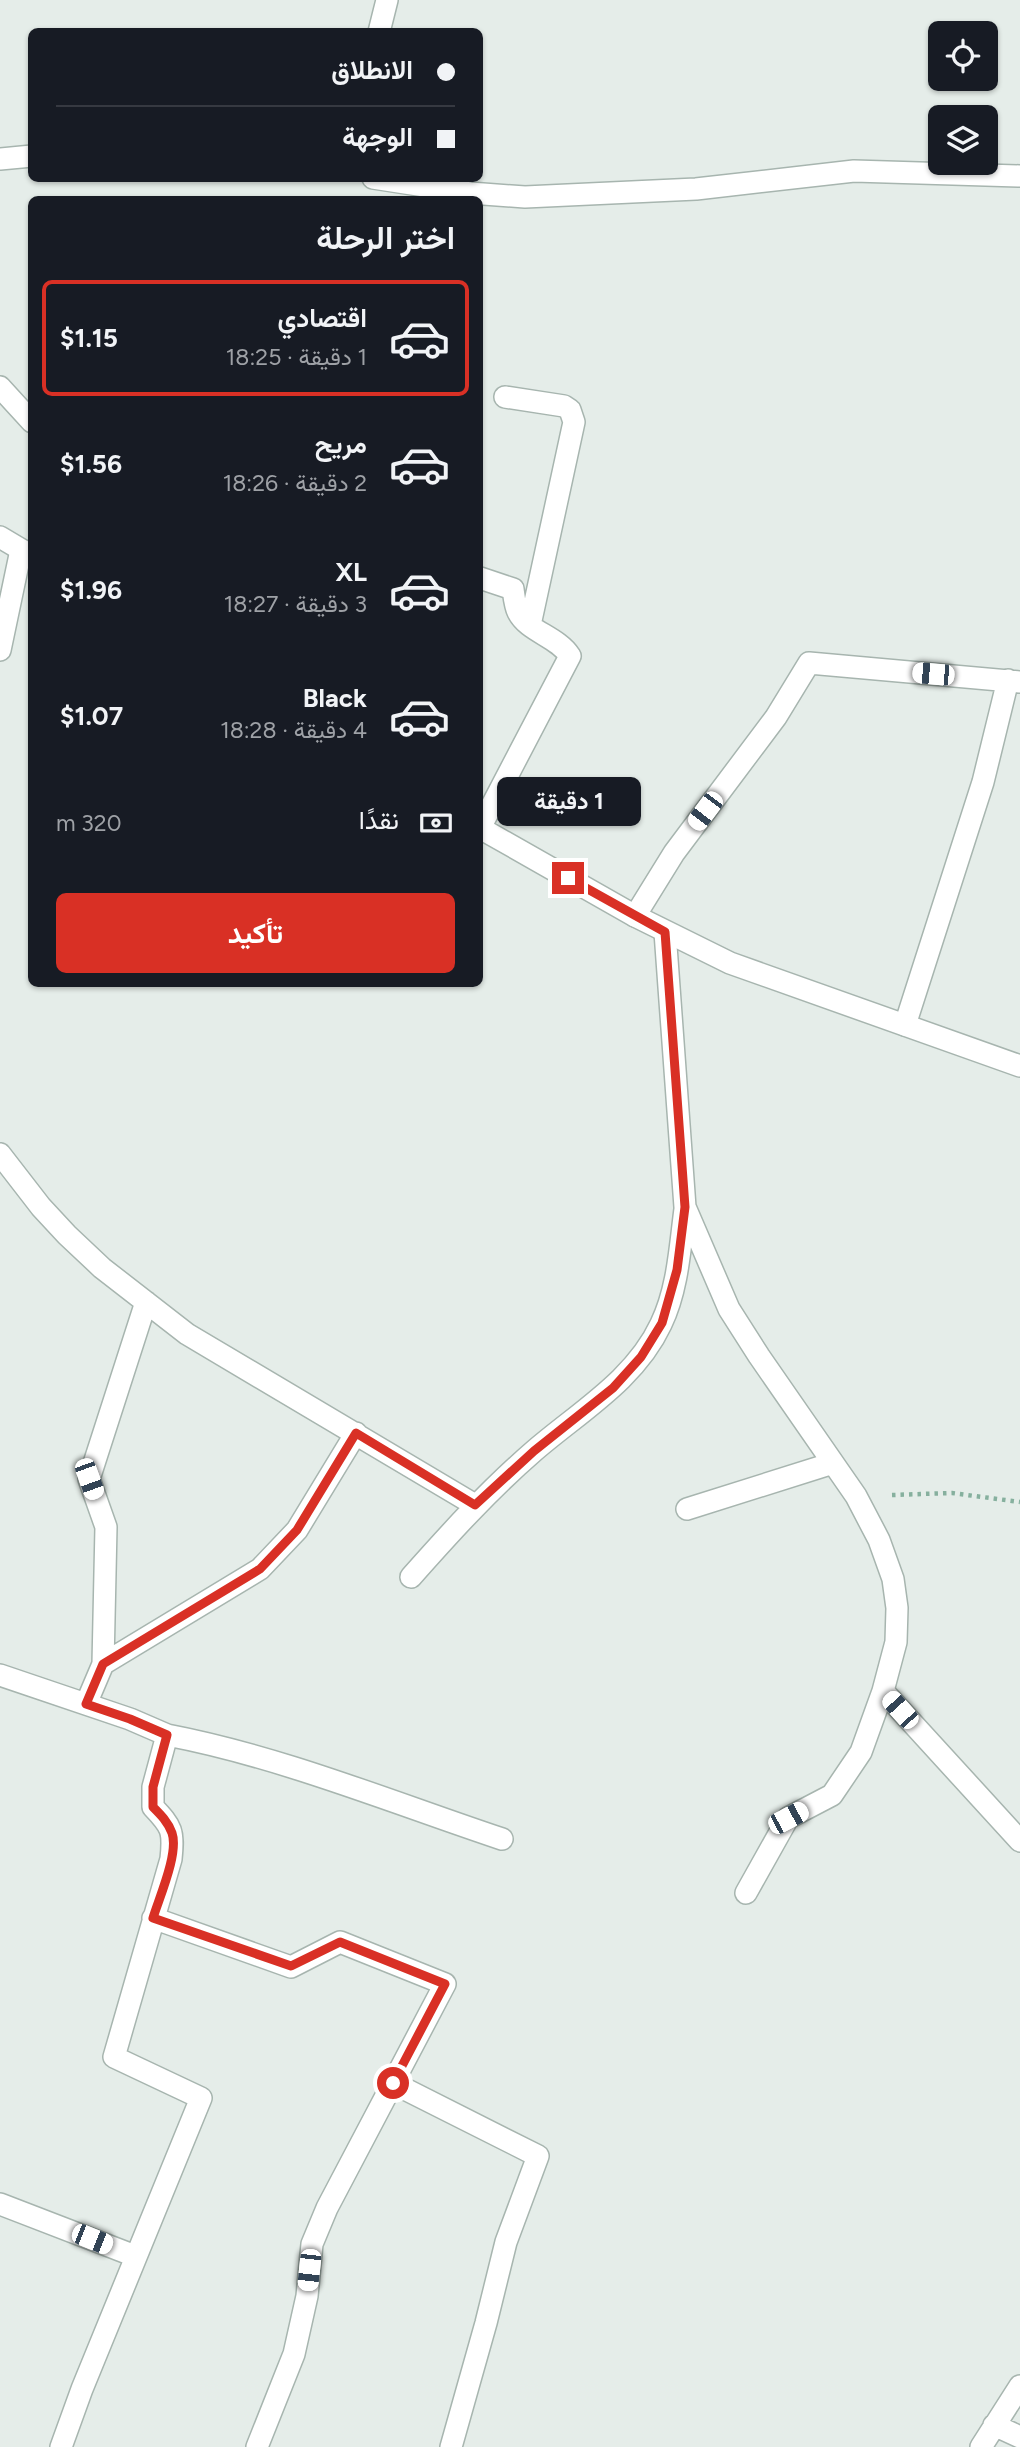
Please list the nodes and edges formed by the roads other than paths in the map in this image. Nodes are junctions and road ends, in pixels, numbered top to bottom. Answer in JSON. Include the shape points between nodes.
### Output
{"nodes":[{"id":1,"x":387,"y":0,"type":"edge"},
{"id":2,"x":380,"y":28,"type":"edge"},
{"id":3,"x":28,"y":156,"type":"edge"},
{"id":4,"x":0,"y":159,"type":"edge"},
{"id":5,"x":1020,"y":176,"type":"edge"},
{"id":6,"x":399,"y":182,"type":"edge"},
{"id":7,"x":0,"y":387,"type":"edge"},
{"id":8,"x":505,"y":397,"type":"dead end"},
{"id":9,"x":28,"y":418,"type":"edge"},
{"id":10,"x":0,"y":537,"type":"edge"},
{"id":11,"x":26,"y":553,"type":"edge"},
{"id":12,"x":483,"y":579,"type":"edge"},
{"id":13,"x":530,"y":625,"type":"junction"},
{"id":14,"x":0,"y":650,"type":"edge"},
{"id":15,"x":1014,"y":681,"type":"edge"},
{"id":16,"x":483,"y":822,"type":"edge"},
{"id":17,"x":483,"y":830,"type":"edge"},
{"id":18,"x":635,"y":916,"type":"junction"},
{"id":19,"x":665,"y":932,"type":"junction"},
{"id":20,"x":905,"y":1025,"type":"junction"},
{"id":21,"x":1020,"y":1066,"type":"edge"},
{"id":22,"x":0,"y":1154,"type":"edge"},
{"id":23,"x":685,"y":1207,"type":"junction"},
{"id":24,"x":146,"y":1302,"type":"junction"},
{"id":25,"x":356,"y":1433,"type":"junction"},
{"id":26,"x":832,"y":1463,"type":"junction"},
{"id":27,"x":475,"y":1505,"type":"junction"},
{"id":28,"x":687,"y":1509,"type":"dead end"},
{"id":29,"x":411,"y":1577,"type":"dead end"},
{"id":30,"x":103,"y":1664,"type":"junction"},
{"id":31,"x":0,"y":1675,"type":"edge"},
{"id":32,"x":883,"y":1691,"type":"junction"},
{"id":33,"x":86,"y":1704,"type":"junction"},
{"id":34,"x":167,"y":1735,"type":"junction"},
{"id":35,"x":502,"y":1839,"type":"dead end"},
{"id":36,"x":1020,"y":1840,"type":"edge"},
{"id":37,"x":746,"y":1893,"type":"dead end"},
{"id":38,"x":153,"y":1918,"type":"junction"},
{"id":39,"x":393,"y":2083,"type":"junction"},
{"id":40,"x":0,"y":2204,"type":"edge"},
{"id":41,"x":135,"y":2256,"type":"junction"},
{"id":42,"x":1020,"y":2386,"type":"edge"},
{"id":43,"x":995,"y":2424,"type":"junction"},
{"id":44,"x":1020,"y":2437,"type":"edge"},
{"id":45,"x":61,"y":2447,"type":"edge"},
{"id":46,"x":257,"y":2447,"type":"edge"},
{"id":47,"x":452,"y":2447,"type":"edge"},
{"id":48,"x":981,"y":2447,"type":"edge"}],
"edges":[{"from":1,"to":2,"type":"street"},
{"from":3,"to":4,"type":"street"},
{"from":5,"to":6,"type":"street","via":[[853,171],[696,189],[524,197]]},
{"from":7,"to":9,"type":"street"},
{"from":8,"to":13,"type":"street","via":[[564,406],[574,422]]},
{"from":10,"to":11,"type":"street"},
{"from":11,"to":14,"type":"street"},
{"from":12,"to":13,"type":"street","via":[[513,589],[518,612]]},
{"from":13,"to":16,"type":"street","via":[[562,645],[570,656]]},
{"from":15,"to":18,"type":"street","via":[[809,663],[776,717],[674,853]]},
{"from":15,"to":20,"type":"street"},
{"from":17,"to":18,"type":"street"},
{"from":18,"to":19,"type":"street"},
{"from":19,"to":20,"type":"street","via":[[730,963]]},
{"from":19,"to":23,"type":"street"},
{"from":20,"to":21,"type":"street"},
{"from":22,"to":24,"type":"street","via":[[67,1236]]},
{"from":23,"to":26,"type":"street","via":[[729,1309]]},
{"from":23,"to":27,"type":"street","via":[[677,1270],[662,1323],[641,1357],[613,1388]]},
{"from":24,"to":25,"type":"street","via":[[187,1334]]},
{"from":24,"to":30,"type":"street","via":[[89,1479],[106,1527]]},
{"from":25,"to":27,"type":"street"},
{"from":25,"to":30,"type":"street","via":[[297,1530],[260,1569]]},
{"from":26,"to":28,"type":"street"},
{"from":26,"to":32,"type":"street","via":[[879,1540],[893,1580],[896,1642]]},
{"from":27,"to":29,"type":"street"},
{"from":30,"to":33,"type":"street"},
{"from":31,"to":33,"type":"street"},
{"from":32,"to":36,"type":"street"},
{"from":32,"to":37,"type":"street","via":[[861,1752],[832,1795],[788,1818]]},
{"from":33,"to":34,"type":"street"},
{"from":34,"to":35,"type":"street","via":[[292,1766]]},
{"from":34,"to":38,"type":"street","via":[[153,1787],[153,1807],[173,1836],[171,1859]]},
{"from":38,"to":39,"type":"street","via":[[291,1966],[340,1942],[445,1984]]},
{"from":38,"to":41,"type":"street","via":[[114,2057],[201,2098]]},
{"from":39,"to":46,"type":"street","via":[[312,2244],[294,2354]]},
{"from":39,"to":47,"type":"street","via":[[538,2156],[506,2242]]},
{"from":40,"to":41,"type":"street"},
{"from":41,"to":45,"type":"street"},
{"from":42,"to":43,"type":"street"},
{"from":43,"to":44,"type":"street"},
{"from":43,"to":48,"type":"street"}]}
